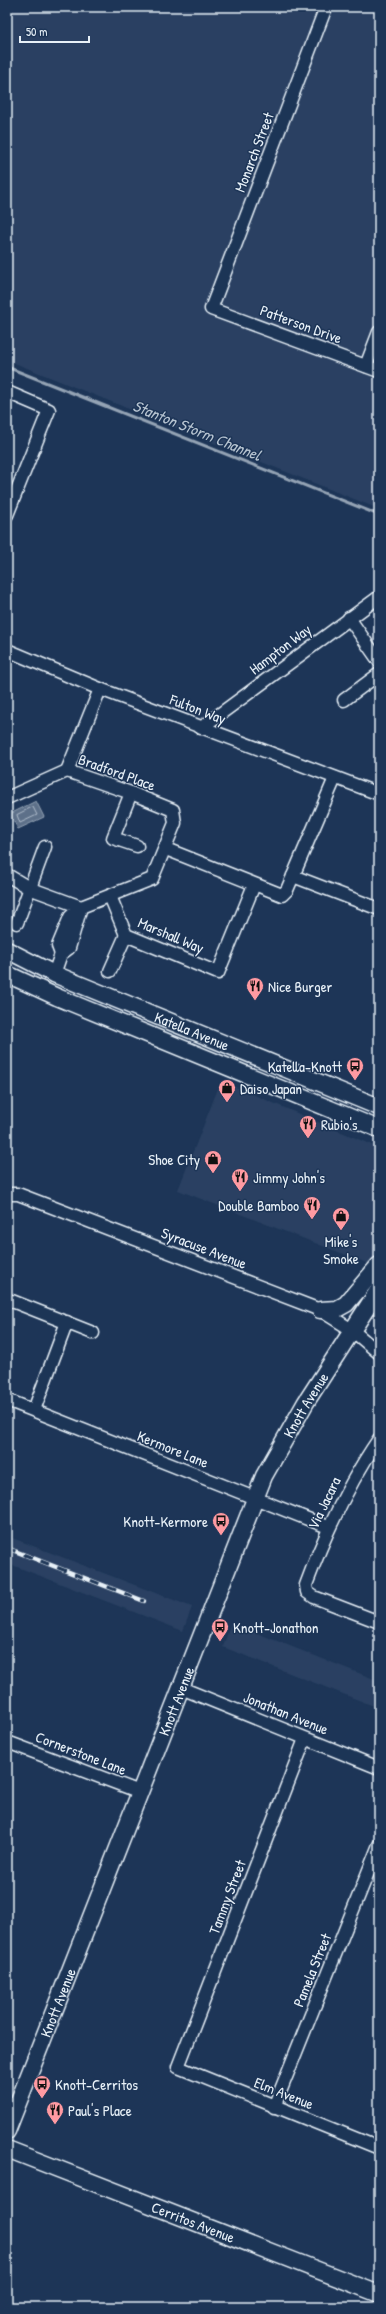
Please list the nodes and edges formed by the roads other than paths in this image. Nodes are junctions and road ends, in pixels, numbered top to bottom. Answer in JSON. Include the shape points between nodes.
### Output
{"nodes":[{"id":1,"x":326,"y":7,"type":"edge"},
{"id":2,"x":212,"y":309,"type":"joint"},
{"id":3,"x":379,"y":332,"type":"edge"},
{"id":4,"x":366,"y":366,"type":"junction"},
{"id":5,"x":379,"y":371,"type":"edge"},
{"id":6,"x":7,"y":392,"type":"edge"},
{"id":7,"x":7,"y":515,"type":"edge"},
{"id":8,"x":379,"y":597,"type":"edge"},
{"id":9,"x":349,"y":618,"type":"junction"},
{"id":10,"x":7,"y":650,"type":"edge"},
{"id":11,"x":379,"y":661,"type":"edge"},
{"id":12,"x":379,"y":674,"type":"edge"},
{"id":13,"x":100,"y":689,"type":"junction"},
{"id":14,"x":344,"y":700,"type":"dead end"},
{"id":15,"x":201,"y":728,"type":"junction"},
{"id":16,"x":68,"y":771,"type":"junction"},
{"id":17,"x":335,"y":778,"type":"junction"},
{"id":18,"x":131,"y":793,"type":"junction"},
{"id":19,"x":379,"y":794,"type":"edge"},
{"id":20,"x":7,"y":798,"type":"edge"},
{"id":21,"x":137,"y":846,"type":"dead end"},
{"id":22,"x":45,"y":847,"type":"dead end"},
{"id":23,"x":166,"y":849,"type":"junction"},
{"id":24,"x":7,"y":875,"type":"edge"},
{"id":25,"x":293,"y":876,"type":"junction"},
{"id":26,"x":254,"y":885,"type":"junction"},
{"id":27,"x":29,"y":888,"type":"junction"},
{"id":28,"x":110,"y":896,"type":"junction"},
{"id":29,"x":81,"y":908,"type":"junction"},
{"id":30,"x":379,"y":909,"type":"edge"},
{"id":31,"x":17,"y":923,"type":"dead end"},
{"id":32,"x":126,"y":935,"type":"junction"},
{"id":33,"x":7,"y":950,"type":"edge"},
{"id":34,"x":110,"y":971,"type":"dead end"},
{"id":35,"x":7,"y":974,"type":"edge"},
{"id":36,"x":54,"y":974,"type":"junction"},
{"id":37,"x":161,"y":1040,"type":"junction"},
{"id":38,"x":244,"y":1052,"type":"junction"},
{"id":39,"x":379,"y":1107,"type":"edge"},
{"id":40,"x":379,"y":1129,"type":"edge"},
{"id":41,"x":7,"y":1194,"type":"edge"},
{"id":42,"x":379,"y":1264,"type":"edge"},
{"id":43,"x":379,"y":1289,"type":"edge"},
{"id":44,"x":12,"y":1301,"type":"dead end"},
{"id":45,"x":320,"y":1310,"type":"junction"},
{"id":46,"x":67,"y":1322,"type":"junction"},
{"id":47,"x":352,"y":1330,"type":"junction"},
{"id":48,"x":93,"y":1333,"type":"dead end"},
{"id":49,"x":379,"y":1353,"type":"edge"},
{"id":50,"x":7,"y":1400,"type":"edge"},
{"id":51,"x":34,"y":1410,"type":"junction"},
{"id":52,"x":379,"y":1439,"type":"edge"},
{"id":53,"x":256,"y":1499,"type":"junction"},
{"id":54,"x":328,"y":1527,"type":"junction"},
{"id":55,"x":379,"y":1622,"type":"edge"},
{"id":56,"x":181,"y":1688,"type":"junction"},
{"id":57,"x":305,"y":1738,"type":"junction"},
{"id":58,"x":10,"y":1743,"type":"dead end"},
{"id":59,"x":379,"y":1768,"type":"edge"},
{"id":60,"x":140,"y":1792,"type":"junction"},
{"id":61,"x":379,"y":1845,"type":"edge"},
{"id":62,"x":178,"y":2067,"type":"joint"},
{"id":63,"x":274,"y":2107,"type":"junction"},
{"id":64,"x":7,"y":2131,"type":"edge"},
{"id":65,"x":378,"y":2144,"type":"edge"},
{"id":66,"x":7,"y":2149,"type":"edge"},
{"id":67,"x":379,"y":2294,"type":"edge"}],
"edges":[{"from":1,"to":2,"type":"street","name":"Monarch Street"},
{"from":2,"to":4,"type":"street","name":"Patterson Drive"},
{"from":3,"to":4,"type":"street"},
{"from":4,"to":5,"type":"street","name":"Patterson Drive"},
{"from":6,"to":7,"type":"street","via":[[49,410]]},
{"from":8,"to":9,"type":"street","name":"Hampton Way"},
{"from":9,"to":11,"type":"street"},
{"from":9,"to":15,"type":"street","name":"Hampton Way"},
{"from":10,"to":13,"type":"street","name":"Fulton Way"},
{"from":12,"to":14,"type":"street"},
{"from":13,"to":15,"type":"street","name":"Fulton Way"},
{"from":13,"to":16,"type":"street"},
{"from":15,"to":17,"type":"street","name":"Fulton Way"},
{"from":16,"to":18,"type":"street","name":"Bradford Place"},
{"from":16,"to":20,"type":"street","name":"Bradford Place"},
{"from":17,"to":19,"type":"street","name":"Fulton Way"},
{"from":17,"to":25,"type":"street"},
{"from":18,"to":21,"type":"street","via":[[113,838]]},
{"from":18,"to":23,"type":"street","name":"Bradford Place","via":[[173,810],[176,823]]},
{"from":22,"to":27,"type":"street"},
{"from":23,"to":26,"type":"street"},
{"from":23,"to":28,"type":"street","via":[[152,879]]},
{"from":24,"to":27,"type":"street"},
{"from":25,"to":26,"type":"street","via":[[282,895]]},
{"from":25,"to":30,"type":"street"},
{"from":26,"to":32,"type":"street","name":"Marshall Way","via":[[218,973]]},
{"from":27,"to":29,"type":"street"},
{"from":27,"to":31,"type":"street"},
{"from":28,"to":29,"type":"street"},
{"from":28,"to":32,"type":"street","name":"Marshall Way"},
{"from":29,"to":36,"type":"street","via":[[70,917],[58,946],[61,954]]},
{"from":32,"to":34,"type":"street"},
{"from":33,"to":36,"type":"main road","name":"Katella Avenue"},
{"from":35,"to":37,"type":"main road","name":"Katella Avenue","via":[[46,993]]},
{"from":36,"to":38,"type":"main road","name":"Katella Avenue"},
{"from":37,"to":38,"type":"main road","via":[[167,1032],[218,1052]]},
{"from":37,"to":40,"type":"main road","name":"Katella Avenue"},
{"from":38,"to":39,"type":"main road","name":"Katella Avenue"},
{"from":41,"to":45,"type":"street","name":"Syracuse Avenue","via":[[18,1194]]},
{"from":42,"to":45,"type":"main road","via":[[346,1304],[337,1309]]},
{"from":43,"to":47,"type":"main road","name":"Knott Avenue"},
{"from":44,"to":46,"type":"street"},
{"from":45,"to":47,"type":"street","name":"Syracuse Avenue"},
{"from":46,"to":48,"type":"street"},
{"from":46,"to":51,"type":"street"},
{"from":47,"to":49,"type":"street","name":"Syracuse Avenue"},
{"from":47,"to":53,"type":"main road","name":"Knott Avenue","via":[[306,1402],[264,1476]]},
{"from":50,"to":51,"type":"street","name":"Kermore Lane"},
{"from":51,"to":53,"type":"street","name":"Kermore Lane"},
{"from":52,"to":54,"type":"street","name":"Via Jacara","via":[[352,1481]]},
{"from":53,"to":54,"type":"street","name":"Kermore Lane"},
{"from":53,"to":56,"type":"main road","name":"Knott Avenue"},
{"from":54,"to":55,"type":"street","name":"Via Jacara","via":[[306,1585],[307,1592]]},
{"from":56,"to":57,"type":"street","name":"Jonathan Avenue"},
{"from":56,"to":60,"type":"main road","name":"Knott Avenue"},
{"from":57,"to":59,"type":"street","name":"Jonathan Avenue"},
{"from":57,"to":62,"type":"street","name":"Tammy Street"},
{"from":58,"to":60,"type":"street","name":"Cornerstone Lane"},
{"from":60,"to":64,"type":"main road","name":"Knott Avenue"},
{"from":61,"to":63,"type":"street","name":"Pamela Street"},
{"from":62,"to":63,"type":"street","name":"Elm Avenue"},
{"from":63,"to":65,"type":"street","name":"Elm Avenue"},
{"from":66,"to":67,"type":"main road","name":"Cerritos Avenue"}]}
